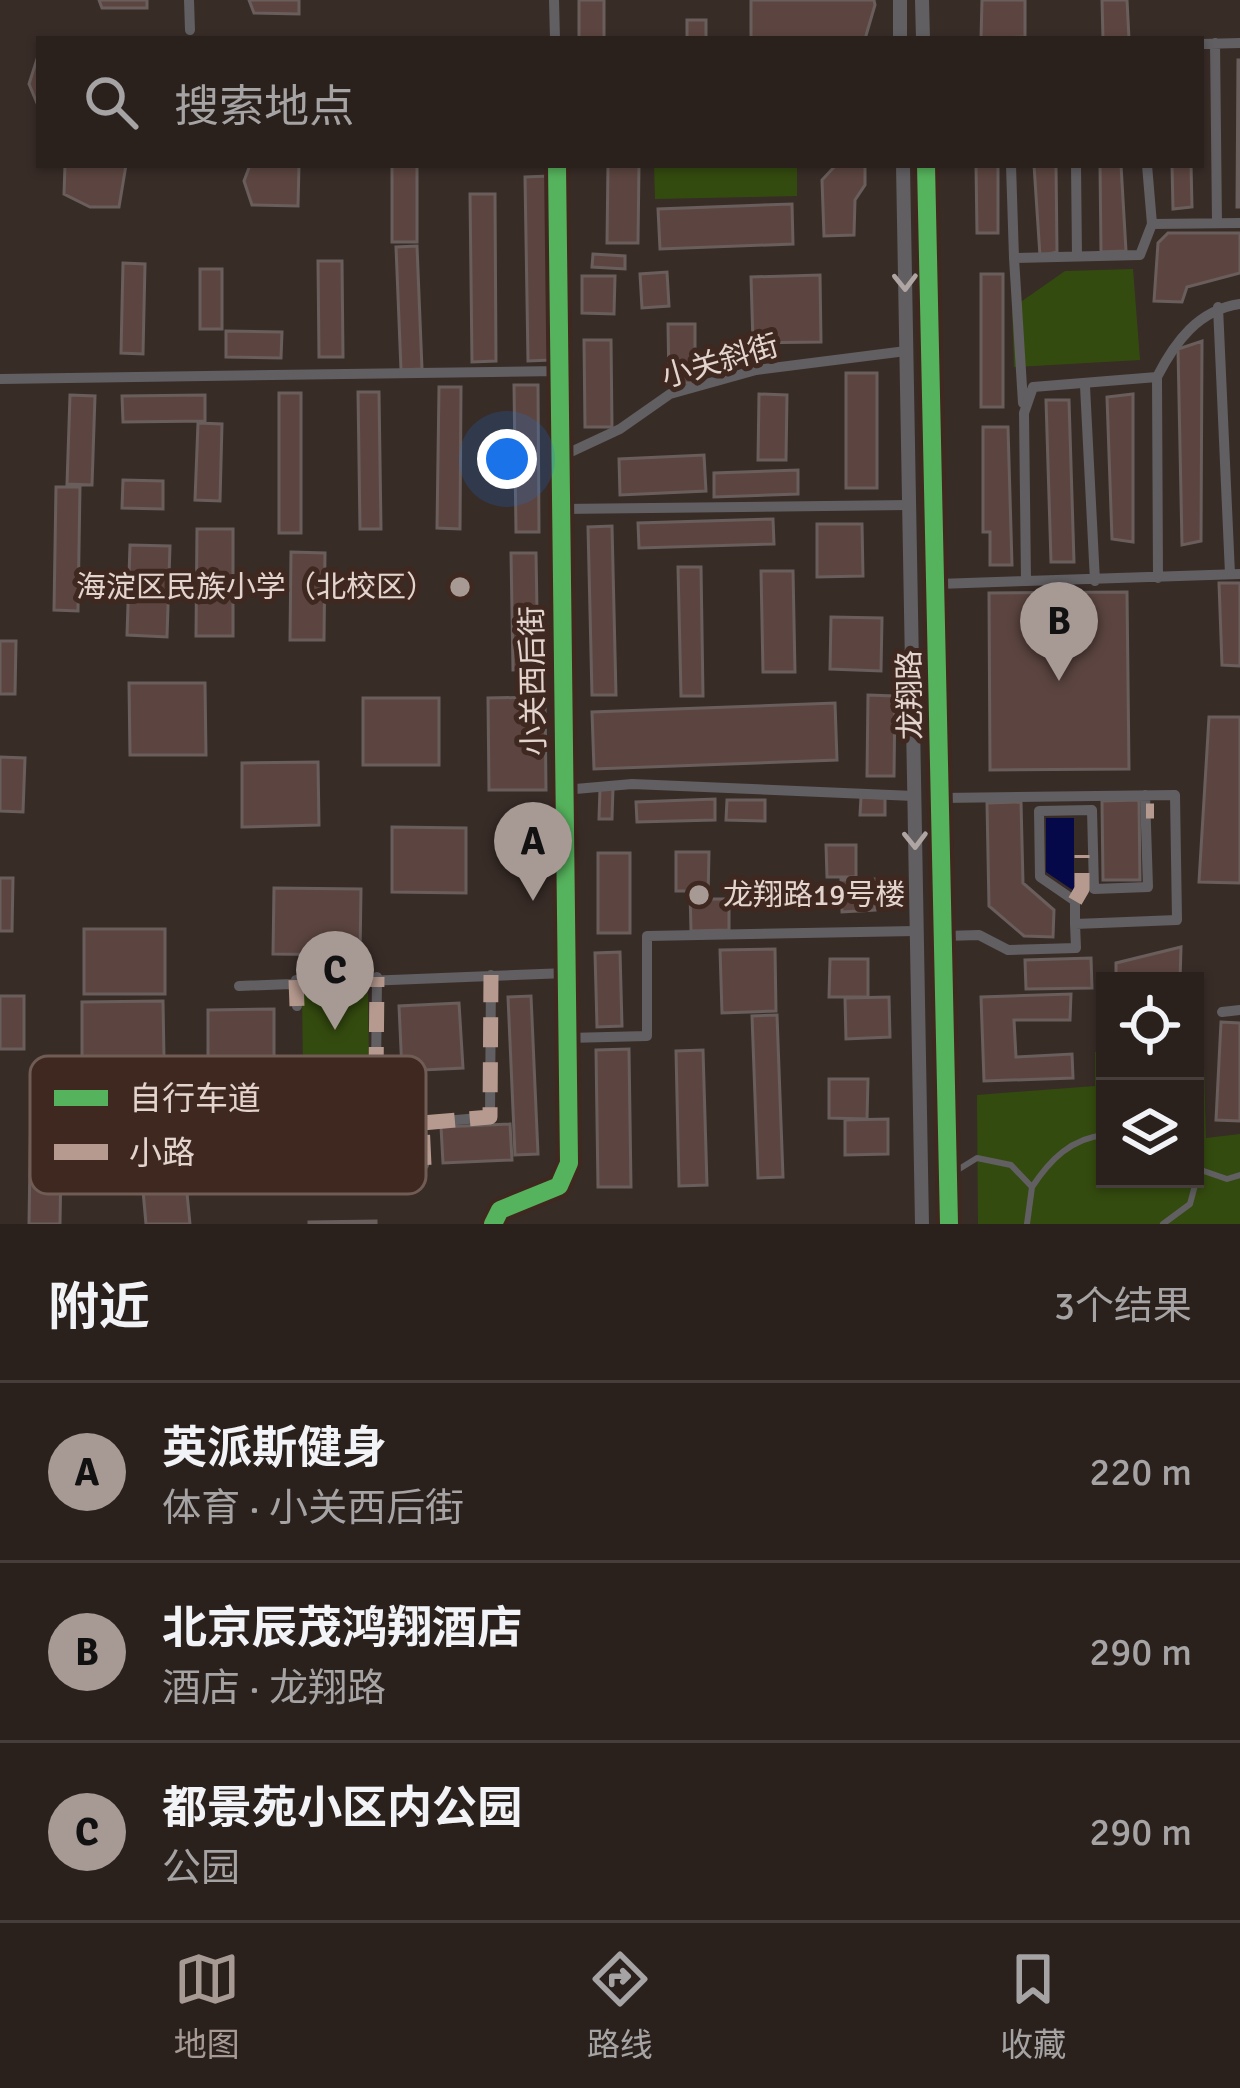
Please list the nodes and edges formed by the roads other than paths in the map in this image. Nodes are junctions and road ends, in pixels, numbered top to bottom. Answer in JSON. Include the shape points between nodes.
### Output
{"nodes":[{"id":1,"x":189,"y":0,"type":"edge"},
{"id":2,"x":554,"y":0,"type":"edge"},
{"id":3,"x":899,"y":0,"type":"edge"},
{"id":4,"x":922,"y":0,"type":"edge"},
{"id":5,"x":190,"y":30,"type":"dead end"},
{"id":6,"x":555,"y":36,"type":"edge"},
{"id":7,"x":900,"y":36,"type":"edge"},
{"id":8,"x":923,"y":36,"type":"edge"},
{"id":9,"x":1208,"y":43,"type":"edge"},
{"id":10,"x":1240,"y":43,"type":"edge"},
{"id":11,"x":556,"y":168,"type":"edge"},
{"id":12,"x":903,"y":168,"type":"edge"},
{"id":13,"x":926,"y":168,"type":"edge"},
{"id":14,"x":1011,"y":168,"type":"edge"},
{"id":15,"x":1076,"y":168,"type":"edge"},
{"id":16,"x":1147,"y":168,"type":"edge"},
{"id":17,"x":1216,"y":223,"type":"junction"},
{"id":18,"x":1240,"y":223,"type":"edge"},
{"id":19,"x":1152,"y":224,"type":"junction"},
{"id":20,"x":1078,"y":256,"type":"junction"},
{"id":21,"x":1014,"y":258,"type":"junction"},
{"id":22,"x":1240,"y":304,"type":"edge"},
{"id":23,"x":1218,"y":307,"type":"junction"},
{"id":24,"x":906,"y":351,"type":"junction"},
{"id":25,"x":559,"y":371,"type":"junction"},
{"id":26,"x":1157,"y":377,"type":"junction"},
{"id":27,"x":0,"y":380,"type":"edge"},
{"id":28,"x":1085,"y":386,"type":"junction"},
{"id":29,"x":1024,"y":412,"type":"junction"},
{"id":30,"x":560,"y":457,"type":"junction"},
{"id":31,"x":909,"y":505,"type":"junction"},
{"id":32,"x":560,"y":509,"type":"junction"},
{"id":33,"x":1235,"y":574,"type":"edge"},
{"id":34,"x":1158,"y":578,"type":"junction"},
{"id":35,"x":1026,"y":581,"type":"junction"},
{"id":36,"x":1095,"y":581,"type":"junction"},
{"id":37,"x":938,"y":584,"type":"junction"},
{"id":38,"x":564,"y":790,"type":"junction"},
{"id":39,"x":1145,"y":795,"type":"junction"},
{"id":40,"x":914,"y":796,"type":"junction"},
{"id":41,"x":941,"y":798,"type":"junction"},
{"id":42,"x":1079,"y":919,"type":"junction"},
{"id":43,"x":916,"y":931,"type":"junction"},
{"id":44,"x":944,"y":936,"type":"junction"},
{"id":45,"x":567,"y":973,"type":"junction"},
{"id":46,"x":491,"y":975,"type":"junction"},
{"id":47,"x":376,"y":977,"type":"junction"},
{"id":48,"x":296,"y":980,"type":"junction"},
{"id":49,"x":238,"y":986,"type":"dead end"},
{"id":50,"x":297,"y":1006,"type":"dead end"},
{"id":51,"x":1240,"y":1010,"type":"edge"},
{"id":52,"x":1222,"y":1012,"type":"dead end"},
{"id":53,"x":568,"y":1038,"type":"junction"},
{"id":54,"x":376,"y":1056,"type":"edge"},
{"id":55,"x":426,"y":1123,"type":"edge"},
{"id":56,"x":1096,"y":1136,"type":"edge"},
{"id":57,"x":1204,"y":1171,"type":"edge"},
{"id":58,"x":948,"y":1175,"type":"junction"},
{"id":59,"x":1240,"y":1175,"type":"edge"},
{"id":60,"x":1032,"y":1187,"type":"junction"},
{"id":61,"x":1193,"y":1188,"type":"edge"},
{"id":62,"x":493,"y":1224,"type":"edge"},
{"id":63,"x":922,"y":1224,"type":"edge"},
{"id":64,"x":949,"y":1224,"type":"edge"},
{"id":65,"x":1027,"y":1224,"type":"edge"},
{"id":66,"x":1163,"y":1224,"type":"edge"}],
"edges":[{"from":1,"to":5,"type":"street"},
{"from":2,"to":6,"type":"street"},
{"from":3,"to":7,"type":"street"},
{"from":4,"to":8,"type":"street"},
{"from":9,"to":10,"type":"street"},
{"from":9,"to":17,"type":"street"},
{"from":11,"to":25,"type":"street","name":"小关西后街"},
{"from":12,"to":24,"type":"street","name":"龙翔路","one_way":true},
{"from":13,"to":37,"type":"street","name":"龙翔路"},
{"from":14,"to":21,"type":"street"},
{"from":15,"to":20,"type":"street"},
{"from":16,"to":19,"type":"street"},
{"from":17,"to":18,"type":"street"},
{"from":17,"to":19,"type":"street"},
{"from":19,"to":20,"type":"street","via":[[1140,255]]},
{"from":20,"to":21,"type":"street"},
{"from":21,"to":29,"type":"street"},
{"from":22,"to":23,"type":"street"},
{"from":23,"to":26,"type":"street","via":[[1176,341]]},
{"from":23,"to":33,"type":"street"},
{"from":24,"to":30,"type":"street","name":"小关斜街","via":[[756,370],[670,394]]},
{"from":24,"to":31,"type":"street","name":"龙翔路"},
{"from":25,"to":27,"type":"street"},
{"from":25,"to":30,"type":"street","name":"小关西后街"},
{"from":26,"to":28,"type":"street"},
{"from":26,"to":34,"type":"street"},
{"from":28,"to":29,"type":"street","via":[[1033,387]]},
{"from":28,"to":36,"type":"street"},
{"from":29,"to":35,"type":"street"},
{"from":30,"to":32,"type":"street","name":"小关西后街"},
{"from":31,"to":32,"type":"street"},
{"from":31,"to":40,"type":"street","name":"龙翔路"},
{"from":32,"to":38,"type":"street","name":"小关西后街"},
{"from":33,"to":34,"type":"street"},
{"from":34,"to":36,"type":"street"},
{"from":35,"to":36,"type":"street"},
{"from":35,"to":37,"type":"street"},
{"from":37,"to":41,"type":"street","name":"龙翔路"},
{"from":38,"to":40,"type":"street","via":[[632,784]]},
{"from":38,"to":45,"type":"street","name":"小关西后街"},
{"from":39,"to":41,"type":"street"},
{"from":39,"to":42,"type":"street","via":[[1175,795],[1177,920]]},
{"from":39,"to":42,"type":"street","via":[[1148,887],[1094,889],[1092,810],[1040,811],[1040,877],[1075,901]]},
{"from":40,"to":43,"type":"street","name":"龙翔路","one_way":true},
{"from":41,"to":44,"type":"street","name":"龙翔路"},
{"from":42,"to":44,"type":"street","via":[[1076,948],[1008,950],[979,935]]},
{"from":43,"to":53,"type":"street","via":[[647,936],[647,1036]]},
{"from":43,"to":63,"type":"street","name":"龙翔路"},
{"from":44,"to":58,"type":"street","name":"龙翔路"},
{"from":45,"to":46,"type":"street"},
{"from":45,"to":53,"type":"street","name":"小关西后街"},
{"from":46,"to":47,"type":"street"},
{"from":46,"to":55,"type":"street","via":[[490,1117]]},
{"from":47,"to":48,"type":"street"},
{"from":47,"to":54,"type":"street"},
{"from":48,"to":49,"type":"street"},
{"from":48,"to":50,"type":"street"},
{"from":51,"to":52,"type":"street"},
{"from":53,"to":62,"type":"street","name":"小关西后街","via":[[569,1163],[560,1186],[500,1210]]},
{"from":56,"to":60,"type":"lane","via":[[1049,1162]]},
{"from":57,"to":59,"type":"lane"},
{"from":58,"to":60,"type":"lane","via":[[977,1158],[1011,1165]]},
{"from":58,"to":64,"type":"street","name":"龙翔路"},
{"from":60,"to":65,"type":"lane"},
{"from":61,"to":66,"type":"lane","via":[[1190,1204]]}]}
